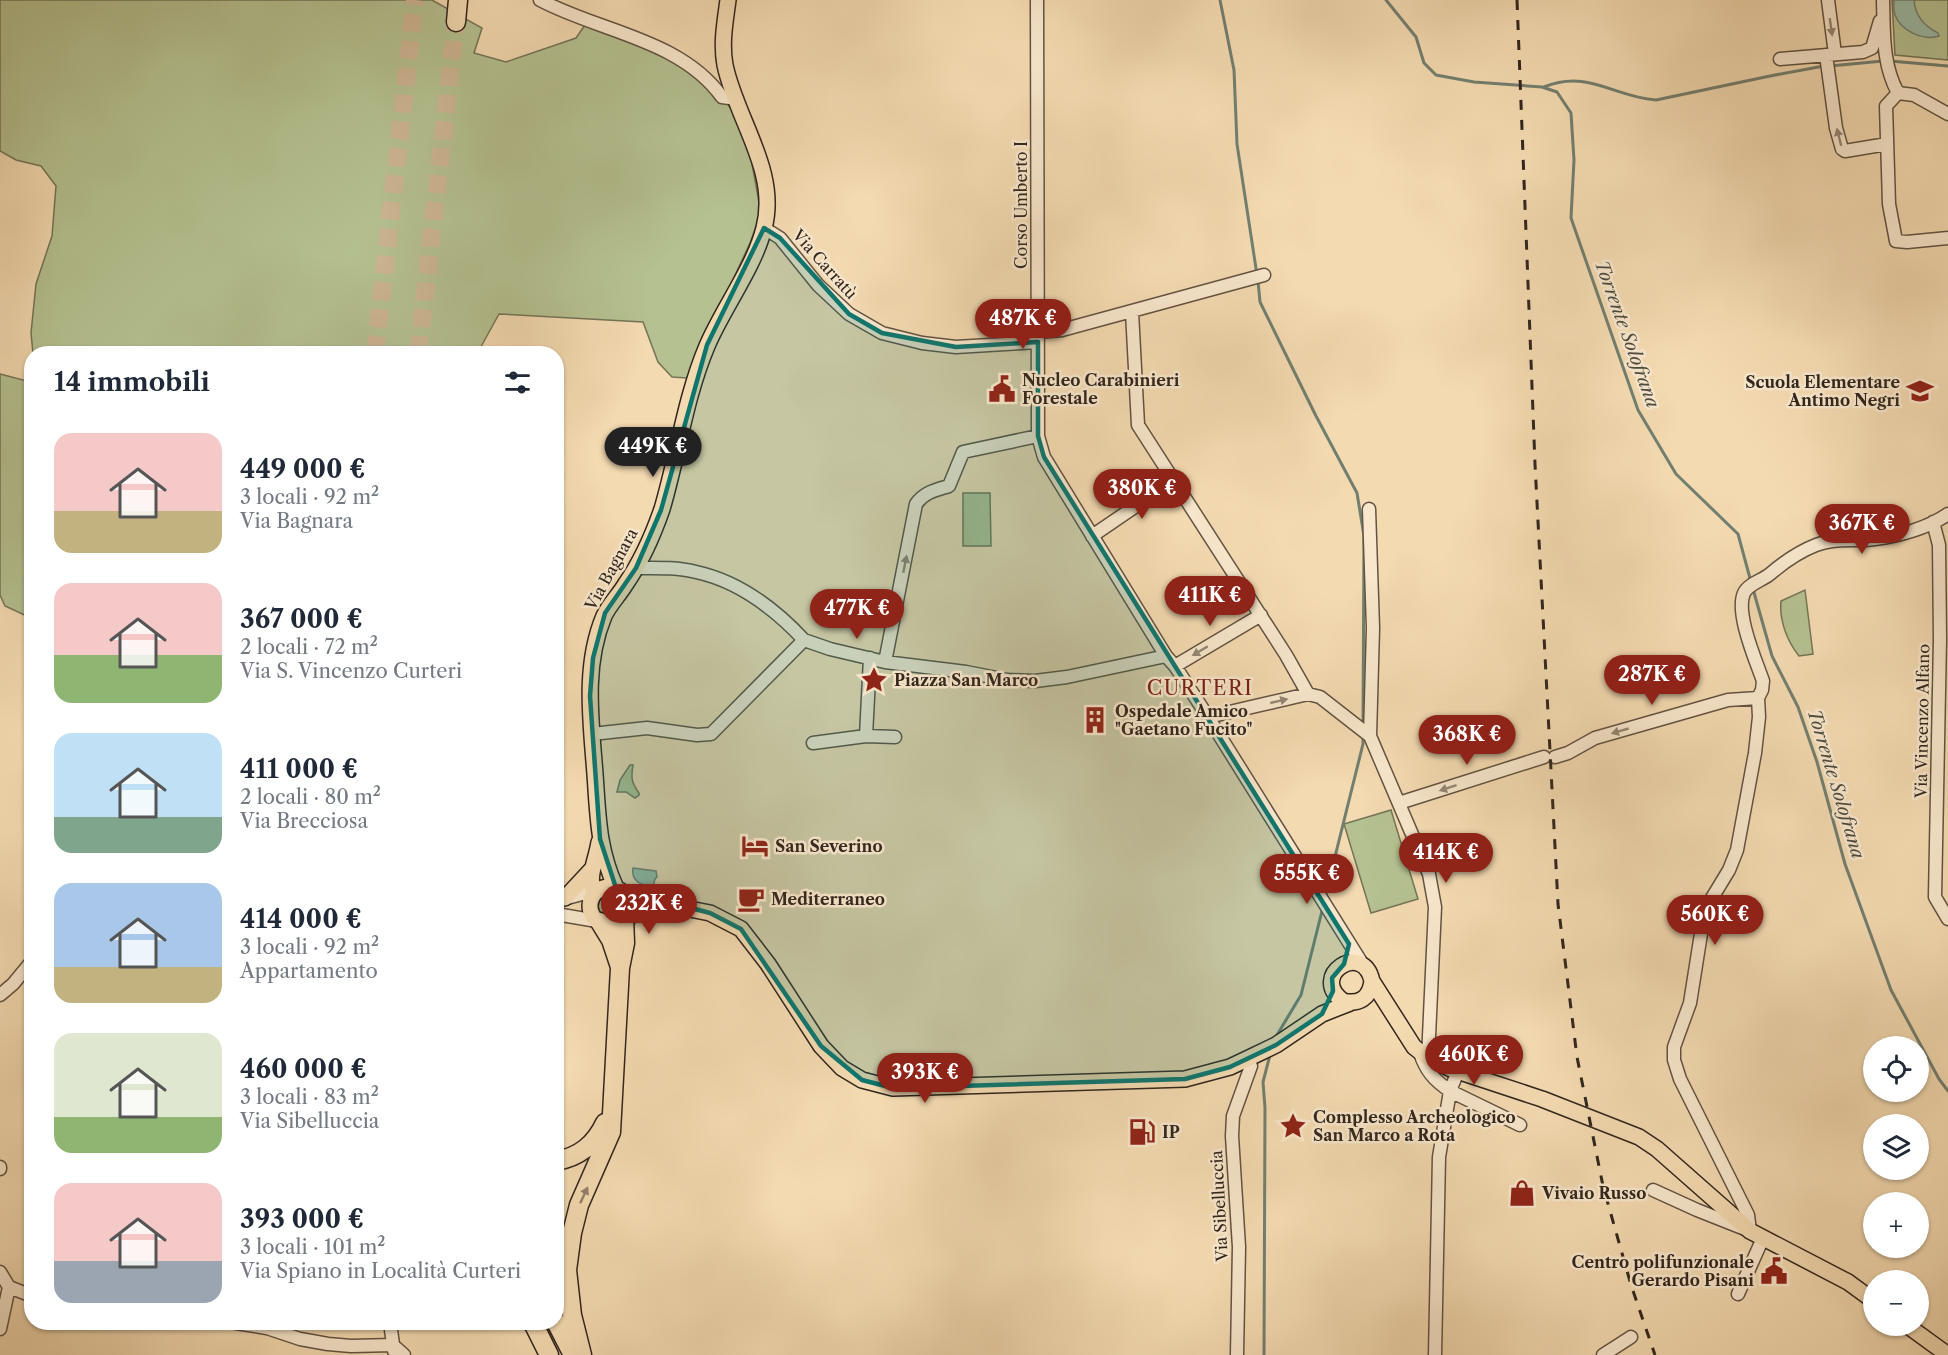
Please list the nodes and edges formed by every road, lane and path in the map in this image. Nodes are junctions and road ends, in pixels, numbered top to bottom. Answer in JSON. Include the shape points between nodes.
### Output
{"nodes":[{"id":1,"x":458,"y":0,"type":"edge"},
{"id":2,"x":540,"y":0,"type":"edge"},
{"id":3,"x":728,"y":0,"type":"edge"},
{"id":4,"x":1037,"y":0,"type":"edge"},
{"id":5,"x":1828,"y":0,"type":"edge"},
{"id":6,"x":1883,"y":6,"type":"edge"},
{"id":7,"x":456,"y":22,"type":"tunnel mouth"},
{"id":8,"x":1780,"y":59,"type":"dead end"},
{"id":9,"x":1829,"y":60,"type":"junction"},
{"id":10,"x":1898,"y":93,"type":"junction"},
{"id":11,"x":737,"y":99,"type":"junction"},
{"id":12,"x":1948,"y":114,"type":"edge"},
{"id":13,"x":1887,"y":144,"type":"junction"},
{"id":14,"x":764,"y":228,"type":"junction"},
{"id":15,"x":1948,"y":238,"type":"edge"},
{"id":16,"x":1264,"y":274,"type":"dead end"},
{"id":17,"x":1132,"y":312,"type":"junction"},
{"id":18,"x":1038,"y":337,"type":"junction"},
{"id":19,"x":1038,"y":436,"type":"junction"},
{"id":20,"x":1174,"y":480,"type":"junction"},
{"id":21,"x":1369,"y":509,"type":"dead end"},
{"id":22,"x":1948,"y":514,"type":"edge"},
{"id":23,"x":1933,"y":522,"type":"junction"},
{"id":24,"x":1092,"y":536,"type":"junction"},
{"id":25,"x":636,"y":568,"type":"junction"},
{"id":26,"x":1261,"y":615,"type":"junction"},
{"id":27,"x":804,"y":640,"type":"junction"},
{"id":28,"x":1166,"y":656,"type":"junction"},
{"id":29,"x":870,"y":658,"type":"junction"},
{"id":30,"x":885,"y":663,"type":"junction"},
{"id":31,"x":1175,"y":666,"type":"junction"},
{"id":32,"x":1308,"y":694,"type":"junction"},
{"id":33,"x":1758,"y":698,"type":"junction"},
{"id":34,"x":1208,"y":717,"type":"junction"},
{"id":35,"x":592,"y":734,"type":"junction"},
{"id":36,"x":1368,"y":734,"type":"junction"},
{"id":37,"x":866,"y":736,"type":"junction"},
{"id":38,"x":895,"y":737,"type":"dead end"},
{"id":39,"x":813,"y":742,"type":"dead end"},
{"id":40,"x":1399,"y":803,"type":"junction"},
{"id":41,"x":600,"y":839,"type":"junction"},
{"id":42,"x":591,"y":870,"type":"junction"},
{"id":43,"x":620,"y":891,"type":"junction"},
{"id":44,"x":594,"y":894,"type":"junction"},
{"id":45,"x":564,"y":897,"type":"edge"},
{"id":46,"x":564,"y":899,"type":"edge"},
{"id":47,"x":673,"y":905,"type":"junction"},
{"id":48,"x":654,"y":909,"type":"junction"},
{"id":49,"x":564,"y":915,"type":"edge"},
{"id":50,"x":624,"y":917,"type":"junction"},
{"id":51,"x":1948,"y":919,"type":"edge"},
{"id":52,"x":598,"y":921,"type":"junction"},
{"id":53,"x":625,"y":943,"type":"junction"},
{"id":54,"x":1349,"y":944,"type":"junction"},
{"id":55,"x":1344,"y":964,"type":"junction"},
{"id":56,"x":1362,"y":966,"type":"junction"},
{"id":57,"x":620,"y":968,"type":"junction"},
{"id":58,"x":24,"y":971,"type":"edge"},
{"id":59,"x":1372,"y":981,"type":"junction"},
{"id":60,"x":1334,"y":991,"type":"junction"},
{"id":61,"x":0,"y":995,"type":"edge"},
{"id":62,"x":1356,"y":1001,"type":"junction"},
{"id":63,"x":1388,"y":1006,"type":"junction"},
{"id":64,"x":1322,"y":1014,"type":"junction"},
{"id":65,"x":1424,"y":1055,"type":"junction"},
{"id":66,"x":1249,"y":1059,"type":"junction"},
{"id":67,"x":1458,"y":1071,"type":"junction"},
{"id":68,"x":1450,"y":1091,"type":"junction"},
{"id":69,"x":614,"y":1105,"type":"junction"},
{"id":70,"x":1520,"y":1125,"type":"dead end"},
{"id":71,"x":564,"y":1158,"type":"edge"},
{"id":72,"x":1653,"y":1190,"type":"dead end"},
{"id":73,"x":1737,"y":1194,"type":"junction"},
{"id":74,"x":1726,"y":1210,"type":"junction"},
{"id":75,"x":1756,"y":1235,"type":"junction"},
{"id":76,"x":0,"y":1272,"type":"edge"},
{"id":77,"x":9,"y":1287,"type":"junction"},
{"id":78,"x":24,"y":1293,"type":"edge"},
{"id":79,"x":1863,"y":1293,"type":"edge"},
{"id":80,"x":1738,"y":1294,"type":"dead end"},
{"id":81,"x":0,"y":1329,"type":"edge"},
{"id":82,"x":273,"y":1330,"type":"edge"},
{"id":83,"x":391,"y":1330,"type":"edge"},
{"id":84,"x":534,"y":1330,"type":"edge"},
{"id":85,"x":536,"y":1330,"type":"edge"},
{"id":86,"x":560,"y":1330,"type":"edge"},
{"id":87,"x":1922,"y":1336,"type":"edge"},
{"id":88,"x":1631,"y":1337,"type":"dead end"},
{"id":89,"x":394,"y":1350,"type":"edge"},
{"id":90,"x":404,"y":1355,"type":"edge"},
{"id":91,"x":541,"y":1355,"type":"edge"},
{"id":92,"x":549,"y":1355,"type":"edge"},
{"id":93,"x":573,"y":1355,"type":"edge"},
{"id":94,"x":582,"y":1355,"type":"edge"},
{"id":95,"x":1237,"y":1355,"type":"edge"},
{"id":96,"x":1435,"y":1355,"type":"edge"},
{"id":97,"x":1604,"y":1355,"type":"edge"},
{"id":98,"x":1948,"y":1355,"type":"edge"}],
"edges":[{"from":1,"to":7,"type":"highway"},
{"from":2,"to":11,"type":"street","via":[[587,22],[661,47],[710,80],[722,97]]},
{"from":3,"to":11,"type":"main road","name":"Via Bagnara","via":[[723,46]]},
{"from":4,"to":18,"type":"street","name":"Corso Umberto I"},
{"from":5,"to":9,"type":"street","one_way":true},
{"from":6,"to":9,"type":"street","via":[[1872,48]]},
{"from":6,"to":10,"type":"street","via":[[1886,59]]},
{"from":8,"to":9,"type":"street"},
{"from":13,"to":9,"type":"street","one_way":true,"via":[[1843,151],[1836,128]]},
{"from":10,"to":12,"type":"street","via":[[1914,96]]},
{"from":10,"to":13,"type":"street","via":[[1886,106]]},
{"from":11,"to":14,"type":"main road","name":"Via Bagnara","via":[[764,180]]},
{"from":13,"to":15,"type":"street","via":[[1889,204],[1896,241]]},
{"from":14,"to":18,"type":"street","name":"Via Carratù","via":[[780,238],[818,285],[849,314],[882,333],[922,344],[956,347]]},
{"from":14,"to":25,"type":"main road","name":"Via Bagnara","via":[[707,345],[691,391],[661,510]]},
{"from":16,"to":17,"type":"street","name":"Via Carratù"},
{"from":17,"to":18,"type":"street","name":"Via Carratù"},
{"from":17,"to":20,"type":"street","via":[[1138,424]]},
{"from":18,"to":19,"type":"street","name":"Corso Umberto I"},
{"from":19,"to":24,"type":"street","name":"Corso Umberto I","via":[[1044,457]]},
{"from":30,"to":19,"type":"street","one_way":true,"via":[[919,499],[949,486],[963,452]]},
{"from":20,"to":24,"type":"street"},
{"from":20,"to":26,"type":"street"},
{"from":21,"to":36,"type":"street","via":[[1373,628]]},
{"from":22,"to":23,"type":"street"},
{"from":23,"to":33,"type":"street","via":[[1874,540],[1818,544],[1792,556],[1744,592],[1744,621],[1763,681]]},
{"from":23,"to":51,"type":"street","name":"Via Vincenzo Alfano","via":[[1939,545],[1940,639],[1935,897]]},
{"from":24,"to":28,"type":"street","name":"Corso Umberto I"},
{"from":25,"to":27,"type":"street","via":[[681,569],[726,580],[772,610]]},
{"from":25,"to":35,"type":"main road","name":"Via Bagnara","via":[[605,613],[597,635],[590,676]]},
{"from":26,"to":31,"type":"street","one_way":true},
{"from":26,"to":32,"type":"street"},
{"from":27,"to":29,"type":"street"},
{"from":27,"to":35,"type":"street","via":[[711,734],[647,728]]},
{"from":28,"to":30,"type":"street","via":[[1035,681]]},
{"from":28,"to":31,"type":"street","name":"Corso Umberto I"},
{"from":29,"to":30,"type":"street"},
{"from":29,"to":37,"type":"street"},
{"from":31,"to":34,"type":"street","name":"Corso Umberto I"},
{"from":34,"to":32,"type":"street","one_way":true},
{"from":32,"to":36,"type":"street","via":[[1320,697]]},
{"from":33,"to":40,"type":"street","one_way":true,"via":[[1728,700],[1595,738],[1568,753]]},
{"from":33,"to":73,"type":"street","via":[[1755,753],[1737,850],[1703,921],[1690,1003],[1674,1047],[1680,1079]]},
{"from":34,"to":54,"type":"street","name":"Corso Umberto I"},
{"from":35,"to":41,"type":"main road","name":"Via Bagnara"},
{"from":36,"to":40,"type":"street"},
{"from":37,"to":38,"type":"street"},
{"from":37,"to":39,"type":"street"},
{"from":40,"to":65,"type":"street","via":[[1429,874],[1434,907]]},
{"from":41,"to":42,"type":"main road","name":"Via Bagnara"},
{"from":41,"to":43,"type":"main road","name":"Via Bagnara","via":[[608,870]]},
{"from":42,"to":44,"type":"main road","name":"Via Bagnara"},
{"from":42,"to":45,"type":"main road"},
{"from":43,"to":44,"type":"main road","via":[[605,887]]},
{"from":43,"to":47,"type":"main road"},
{"from":43,"to":50,"type":"main road","via":[[628,905]]},
{"from":44,"to":46,"type":"street"},
{"from":44,"to":52,"type":"main road","via":[[590,905]]},
{"from":47,"to":48,"type":"main road"},
{"from":47,"to":66,"type":"main road","via":[[710,913],[741,929],[821,1046],[842,1068],[862,1080],[893,1088],[1119,1083],[1185,1079]]},
{"from":48,"to":50,"type":"main road"},
{"from":48,"to":53,"type":"main road","via":[[637,924]]},
{"from":49,"to":52,"type":"street"},
{"from":50,"to":52,"type":"main road","via":[[615,924]]},
{"from":50,"to":53,"type":"highway"},
{"from":52,"to":57,"type":"highway","via":[[611,940]]},
{"from":53,"to":57,"type":"highway"},
{"from":54,"to":55,"type":"street"},
{"from":54,"to":56,"type":"street","name":"Corso Umberto I"},
{"from":55,"to":56,"type":"main road"},
{"from":55,"to":60,"type":"main road","via":[[1332,978]]},
{"from":56,"to":59,"type":"main road"},
{"from":57,"to":69,"type":"highway"},
{"from":58,"to":61,"type":"street"},
{"from":59,"to":62,"type":"main road","via":[[1368,994]]},
{"from":59,"to":63,"type":"main road"},
{"from":60,"to":62,"type":"main road","via":[[1343,1001]]},
{"from":60,"to":64,"type":"main road"},
{"from":62,"to":63,"type":"main road"},
{"from":62,"to":64,"type":"main road"},
{"from":63,"to":65,"type":"main road","via":[[1414,1047]]},
{"from":64,"to":66,"type":"main road"},
{"from":65,"to":67,"type":"main road"},
{"from":65,"to":68,"type":"street","via":[[1426,1069]]},
{"from":66,"to":95,"type":"street","name":"Via Sibelluccia","via":[[1251,1066],[1233,1116],[1232,1136],[1239,1247]]},
{"from":67,"to":68,"type":"street"},
{"from":67,"to":74,"type":"main road","via":[[1639,1137]]},
{"from":68,"to":70,"type":"street"},
{"from":68,"to":96,"type":"street","via":[[1437,1181]]},
{"from":69,"to":71,"type":"highway","via":[[598,1139],[583,1152]]},
{"from":94,"to":69,"type":"highway","one_way":true,"via":[[567,1270],[579,1205],[611,1132]]},
{"from":72,"to":75,"type":"street"},
{"from":73,"to":74,"type":"street"},
{"from":73,"to":75,"type":"street"},
{"from":74,"to":75,"type":"main road"},
{"from":75,"to":79,"type":"main road"},
{"from":75,"to":80,"type":"street"},
{"from":76,"to":77,"type":"street"},
{"from":77,"to":78,"type":"street"},
{"from":77,"to":81,"type":"street"},
{"from":82,"to":89,"type":"street","via":[[328,1344]]},
{"from":83,"to":89,"type":"street"},
{"from":84,"to":91,"type":"highway"},
{"from":85,"to":92,"type":"highway"},
{"from":86,"to":93,"type":"highway"},
{"from":87,"to":98,"type":"main road"},
{"from":88,"to":97,"type":"street"},
{"from":89,"to":90,"type":"street"}]}
